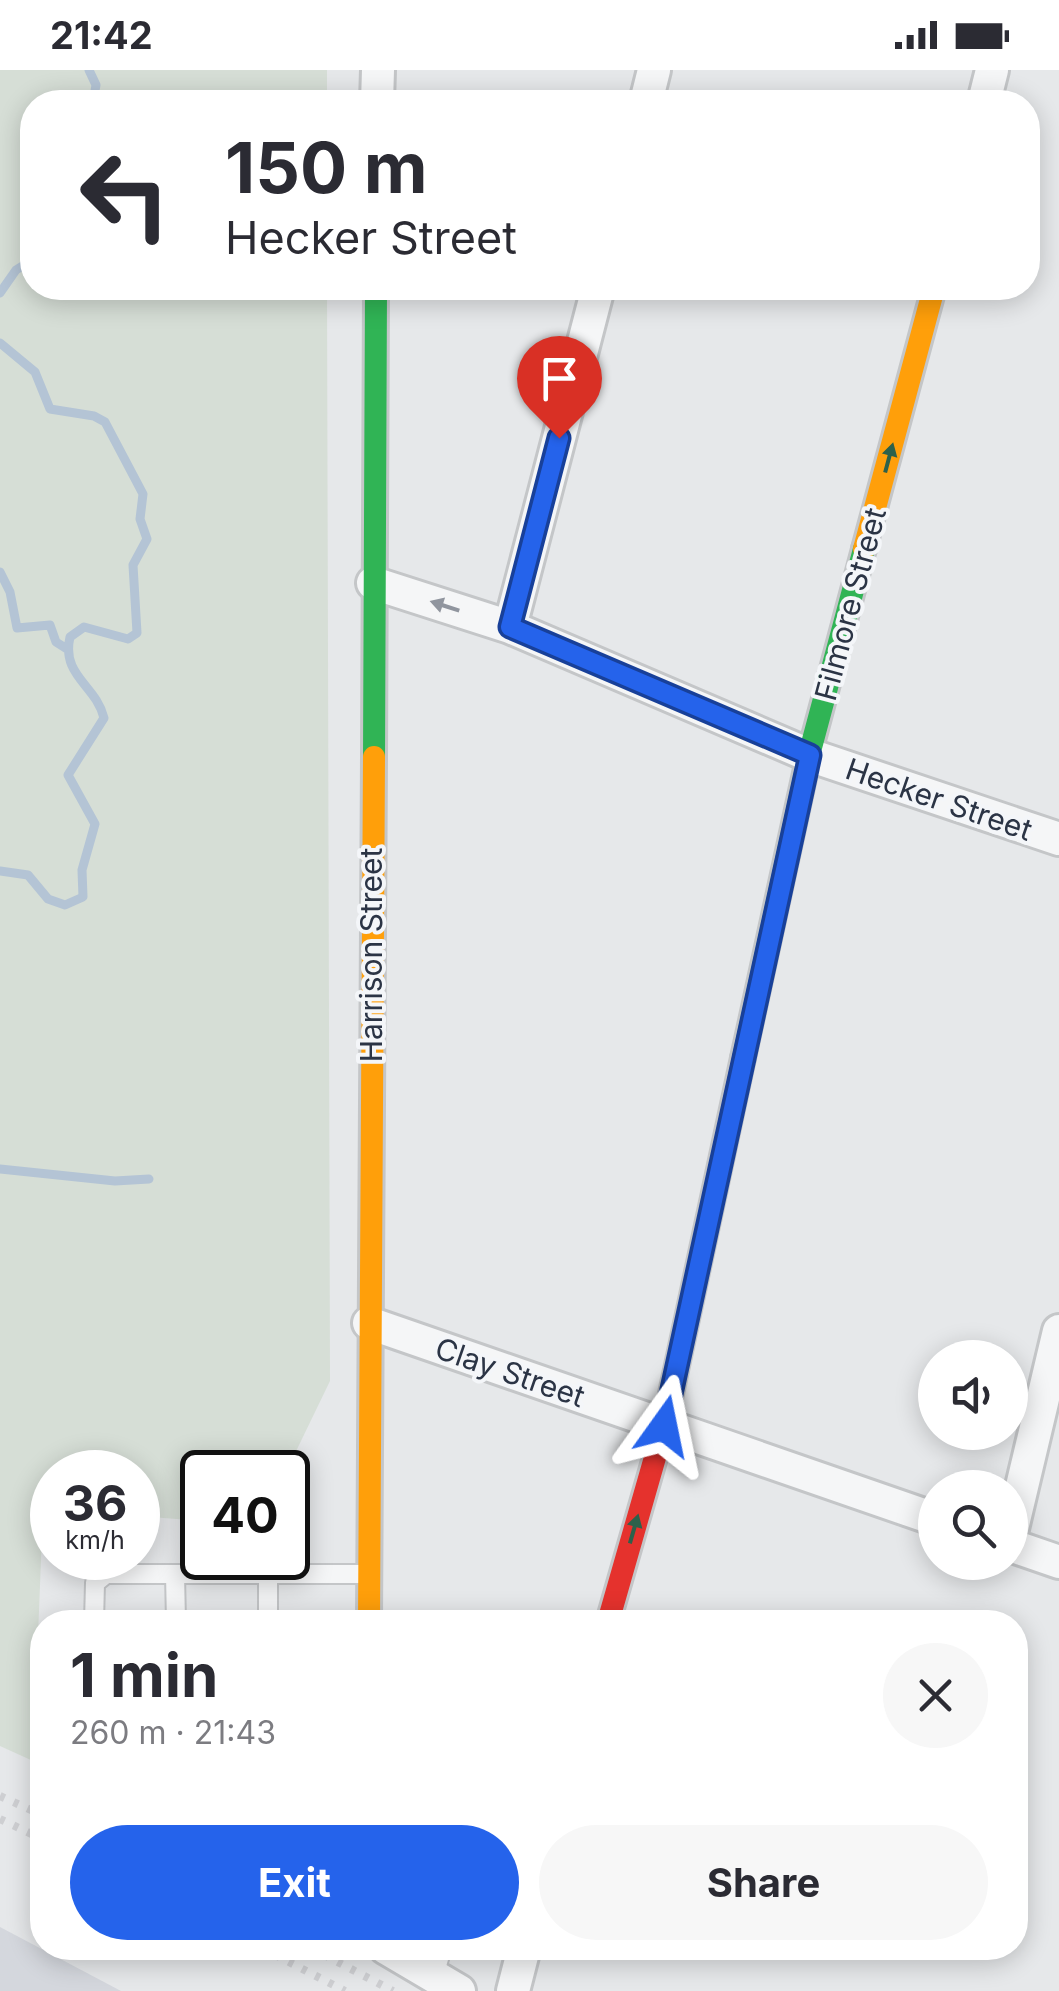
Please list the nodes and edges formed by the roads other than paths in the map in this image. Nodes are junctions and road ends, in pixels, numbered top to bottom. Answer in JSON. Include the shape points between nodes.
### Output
{"nodes":[{"id":1,"x":376,"y":300,"type":"edge"},
{"id":2,"x":595,"y":300,"type":"edge"},
{"id":3,"x":931,"y":300,"type":"edge"},
{"id":4,"x":373,"y":583,"type":"junction"},
{"id":5,"x":510,"y":627,"type":"junction"},
{"id":6,"x":810,"y":755,"type":"junction"},
{"id":7,"x":1059,"y":840,"type":"edge"},
{"id":8,"x":369,"y":1323,"type":"junction"},
{"id":9,"x":1059,"y":1331,"type":"edge"},
{"id":10,"x":664,"y":1426,"type":"junction"},
{"id":11,"x":1026,"y":1470,"type":"edge"},
{"id":12,"x":918,"y":1512,"type":"edge"},
{"id":13,"x":1028,"y":1551,"type":"edge"},
{"id":14,"x":1059,"y":1562,"type":"edge"},
{"id":15,"x":176,"y":1574,"type":"junction"},
{"id":16,"x":180,"y":1574,"type":"edge"},
{"id":17,"x":310,"y":1574,"type":"edge"},
{"id":18,"x":370,"y":1574,"type":"junction"},
{"id":19,"x":268,"y":1580,"type":"edge"},
{"id":20,"x":94,"y":1610,"type":"edge"},
{"id":21,"x":176,"y":1610,"type":"edge"},
{"id":22,"x":268,"y":1610,"type":"edge"},
{"id":23,"x":369,"y":1610,"type":"edge"},
{"id":24,"x":611,"y":1610,"type":"edge"},
{"id":25,"x":416,"y":1960,"type":"edge"},
{"id":26,"x":521,"y":1960,"type":"edge"},
{"id":27,"x":445,"y":1972,"type":"edge"},
{"id":28,"x":513,"y":1991,"type":"edge"}],
"edges":[{"from":1,"to":4,"type":"street","name":"Harrison Street"},
{"from":2,"to":5,"type":"street"},
{"from":6,"to":3,"type":"street","name":"Filmore Street","one_way":true},
{"from":5,"to":4,"type":"street","name":"Hecker Street","one_way":true},
{"from":4,"to":8,"type":"street","name":"Harrison Street"},
{"from":5,"to":6,"type":"street","name":"Hecker Street"},
{"from":6,"to":7,"type":"street","name":"Hecker Street"},
{"from":6,"to":10,"type":"street","name":"Filmore Street"},
{"from":8,"to":10,"type":"street","name":"Clay Street"},
{"from":8,"to":18,"type":"street","name":"Harrison Street"},
{"from":9,"to":11,"type":"street"},
{"from":10,"to":12,"type":"street","name":"Clay Street"},
{"from":24,"to":10,"type":"street","name":"Filmore Street","one_way":true},
{"from":13,"to":14,"type":"street"},
{"from":15,"to":16,"type":"lane"},
{"from":15,"to":20,"type":"lane","via":[[106,1574],[95,1582]]},
{"from":15,"to":21,"type":"lane"},
{"from":17,"to":18,"type":"lane"},
{"from":18,"to":23,"type":"street","name":"Harrison Street"},
{"from":19,"to":22,"type":"lane"},
{"from":25,"to":27,"type":"street"},
{"from":26,"to":28,"type":"street"}]}
